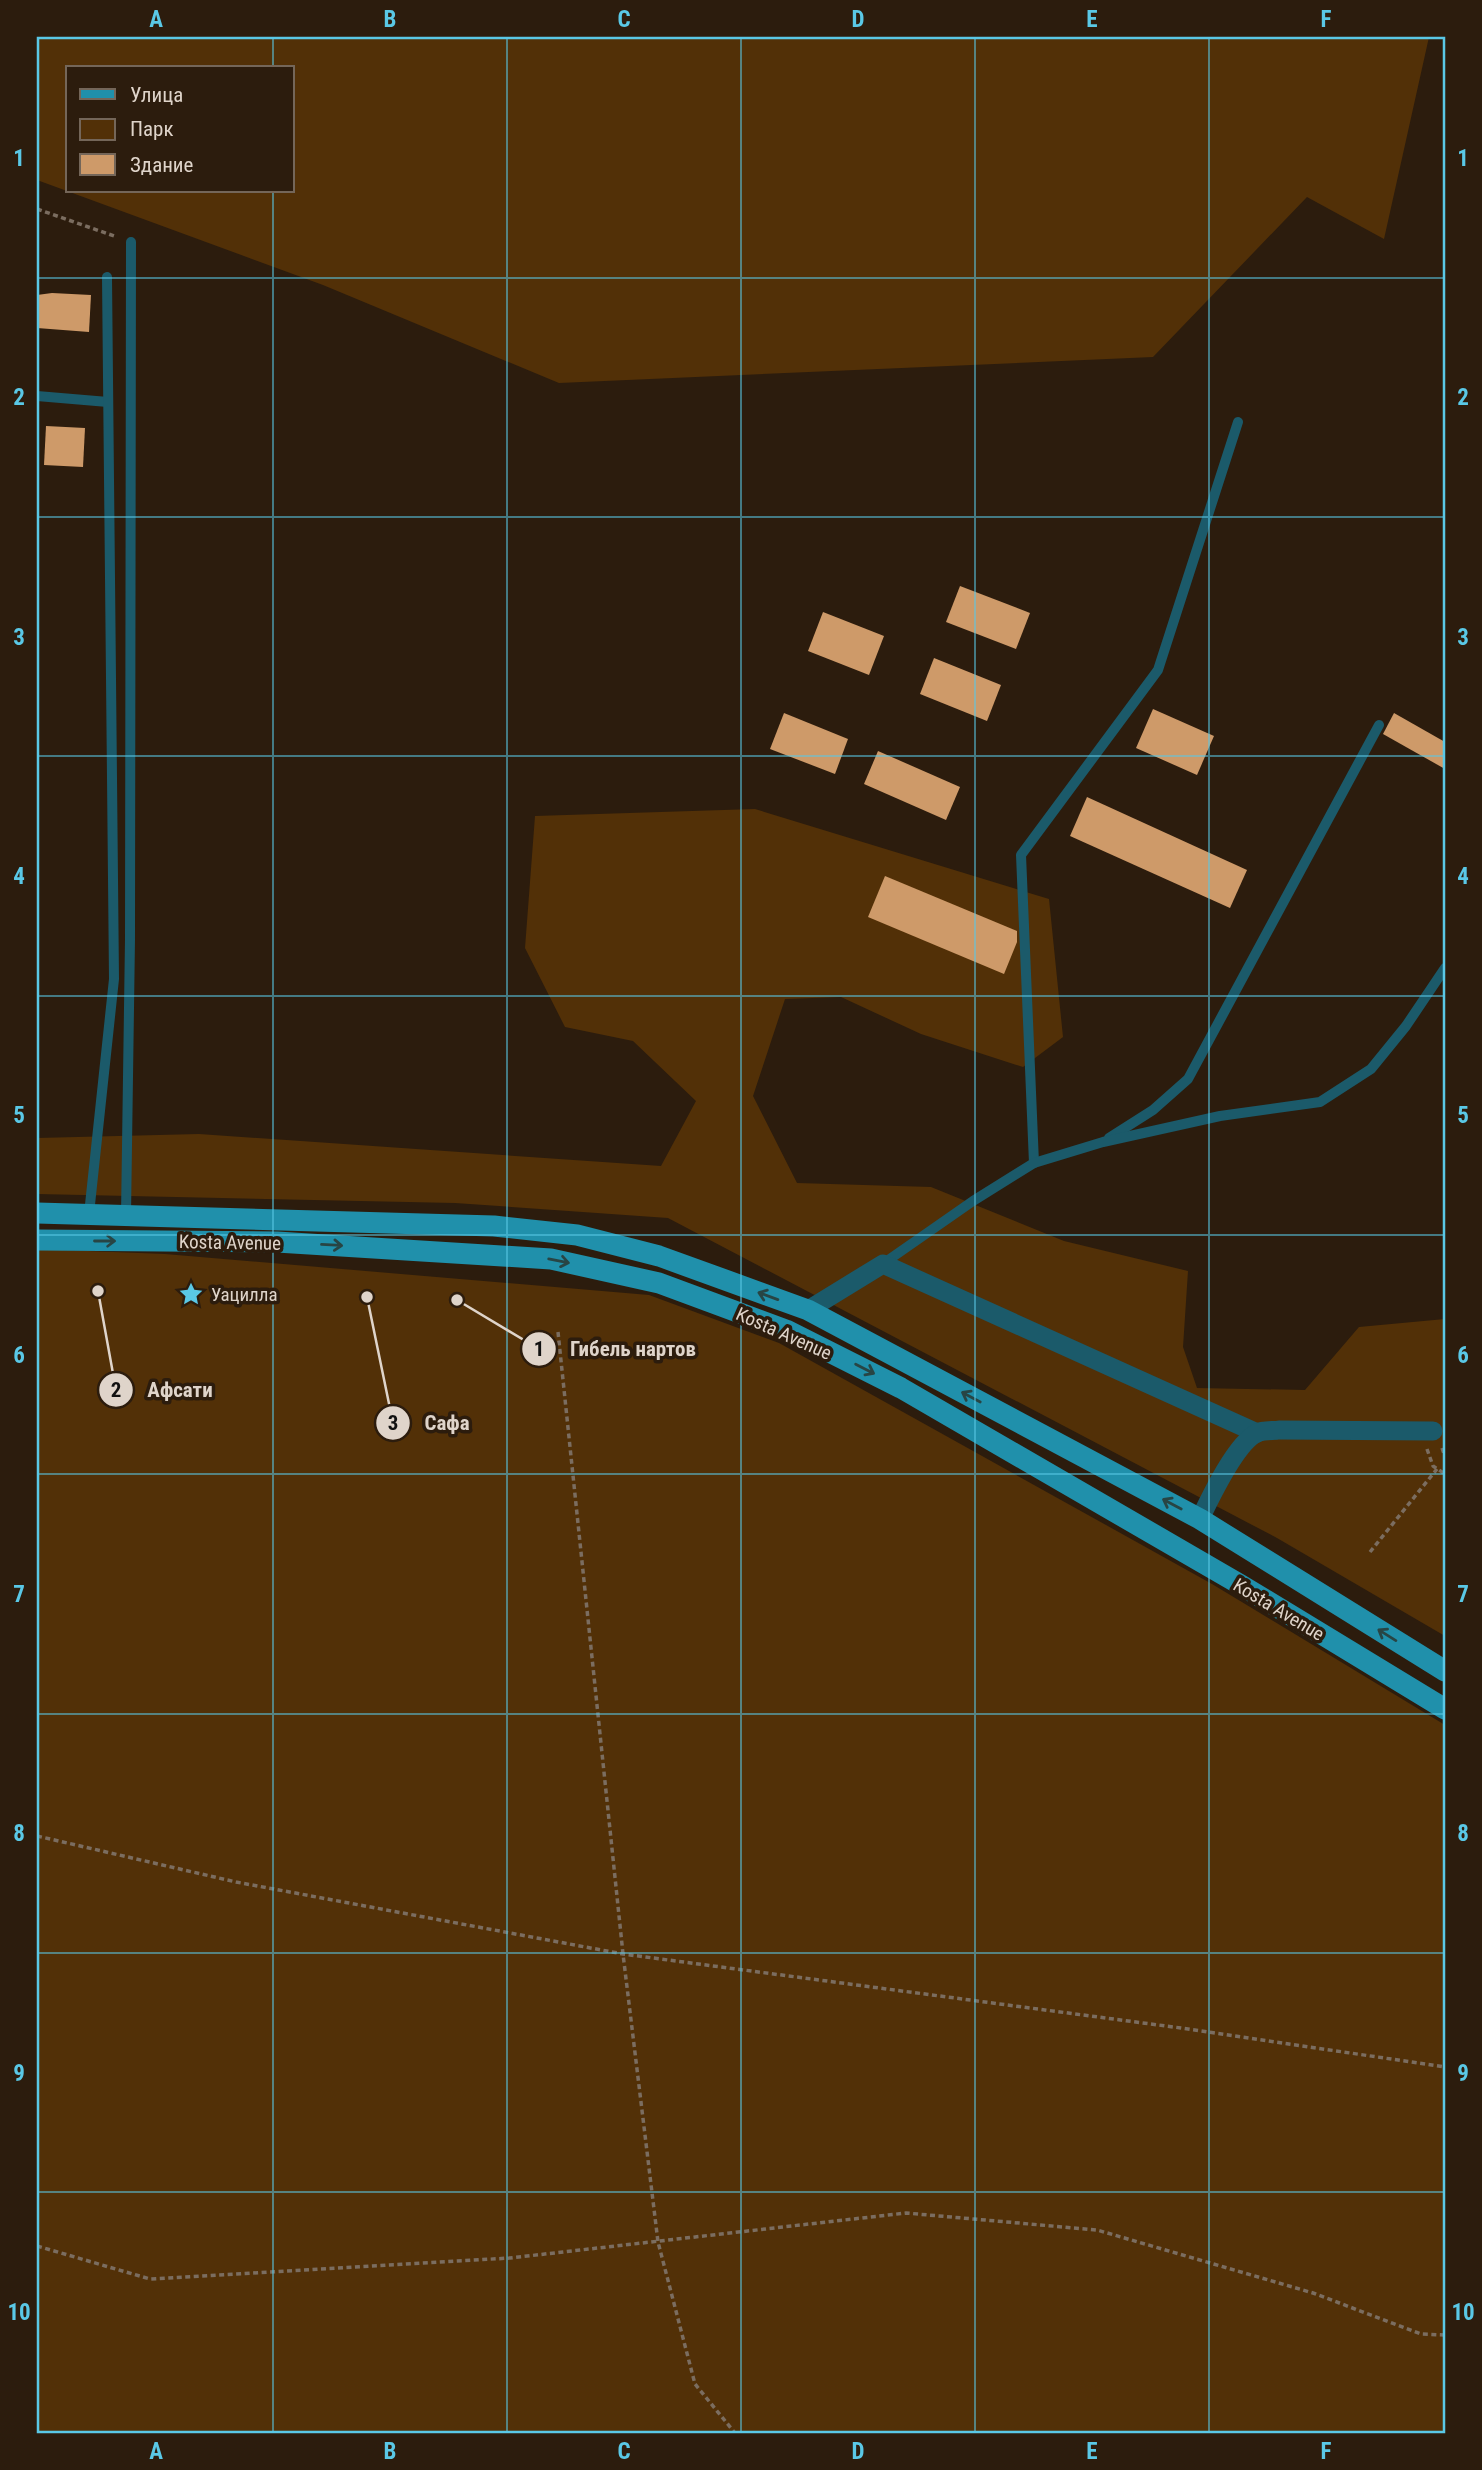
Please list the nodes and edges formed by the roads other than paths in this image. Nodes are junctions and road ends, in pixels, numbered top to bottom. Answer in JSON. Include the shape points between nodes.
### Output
{"nodes":[{"id":1,"x":131,"y":242,"type":"road end"},
{"id":2,"x":107,"y":277,"type":"dead end"},
{"id":3,"x":37,"y":396,"type":"edge"},
{"id":4,"x":108,"y":402,"type":"junction"},
{"id":5,"x":1238,"y":422,"type":"dead end"},
{"id":6,"x":1379,"y":725,"type":"dead end"},
{"id":7,"x":1445,"y":968,"type":"edge"},
{"id":8,"x":1102,"y":1142,"type":"junction"},
{"id":9,"x":1034,"y":1163,"type":"junction"},
{"id":10,"x":37,"y":1213,"type":"edge"},
{"id":11,"x":89,"y":1214,"type":"junction"},
{"id":12,"x":126,"y":1215,"type":"junction"},
{"id":13,"x":37,"y":1240,"type":"edge"},
{"id":14,"x":883,"y":1264,"type":"junction"},
{"id":15,"x":808,"y":1310,"type":"junction"},
{"id":16,"x":1433,"y":1431,"type":"dead end"},
{"id":17,"x":1257,"y":1433,"type":"junction"},
{"id":18,"x":1200,"y":1519,"type":"junction"},
{"id":19,"x":1445,"y":1671,"type":"edge"},
{"id":20,"x":1445,"y":1709,"type":"edge"}],
"edges":[{"from":1,"to":12,"type":"lane"},
{"from":2,"to":4,"type":"lane"},
{"from":3,"to":4,"type":"lane"},
{"from":4,"to":11,"type":"lane","via":[[113,998]]},
{"from":5,"to":9,"type":"lane","via":[[1158,670],[1021,855]]},
{"from":6,"to":8,"type":"lane","via":[[1188,1079],[1153,1110]]},
{"from":7,"to":8,"type":"lane","via":[[1371,1069],[1320,1102],[1220,1116]]},
{"from":8,"to":9,"type":"lane"},
{"from":9,"to":14,"type":"lane"},
{"from":10,"to":11,"type":"main road","name":"Kosta Avenue"},
{"from":11,"to":12,"type":"main road","name":"Kosta Avenue"},
{"from":15,"to":12,"type":"main road","name":"Kosta Avenue","one_way":true,"via":[[659,1256],[577,1235],[494,1226]]},
{"from":13,"to":20,"type":"main road","name":"Kosta Avenue","one_way":true,"via":[[277,1242],[551,1259],[659,1283],[786,1330],[901,1388]]},
{"from":14,"to":15,"type":"street"},
{"from":14,"to":17,"type":"street"},
{"from":18,"to":15,"type":"main road","name":"Kosta Avenue","one_way":true},
{"from":16,"to":17,"type":"street"},
{"from":17,"to":18,"type":"street","via":[[1220,1481]]},
{"from":19,"to":18,"type":"main road","name":"Kosta Avenue","one_way":true}]}
